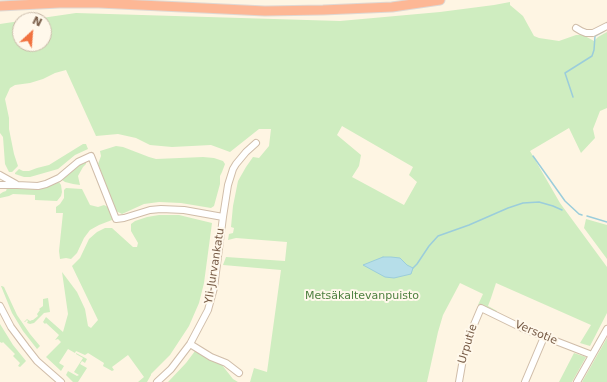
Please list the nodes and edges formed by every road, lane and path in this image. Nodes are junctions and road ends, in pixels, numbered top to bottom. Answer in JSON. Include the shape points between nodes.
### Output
{"nodes":[{"id":1,"x":440,"y":0,"type":"edge"},
{"id":2,"x":0,"y":6,"type":"edge"},
{"id":3,"x":607,"y":26,"type":"edge"},
{"id":4,"x":576,"y":28,"type":"dead end"},
{"id":5,"x":256,"y":143,"type":"dead end"},
{"id":6,"x":0,"y":175,"type":"edge"},
{"id":7,"x":0,"y":184,"type":"edge"},
{"id":8,"x":18,"y":185,"type":"junction"},
{"id":9,"x":222,"y":217,"type":"junction"},
{"id":10,"x":0,"y":306,"type":"edge"},
{"id":11,"x":481,"y":308,"type":"joint"},
{"id":12,"x":607,"y":329,"type":"edge"},
{"id":13,"x":544,"y":337,"type":"junction"},
{"id":14,"x":190,"y":344,"type":"junction"},
{"id":15,"x":592,"y":356,"type":"junction"},
{"id":16,"x":239,"y":373,"type":"dead end"},
{"id":17,"x":61,"y":382,"type":"edge"},
{"id":18,"x":157,"y":382,"type":"edge"},
{"id":19,"x":459,"y":382,"type":"edge"},
{"id":20,"x":525,"y":382,"type":"edge"},
{"id":21,"x":577,"y":382,"type":"edge"}],
"edges":[{"from":1,"to":2,"type":"highway","via":[[392,7],[265,11],[99,3]]},
{"from":3,"to":4,"type":"street","via":[[593,33]]},
{"from":5,"to":9,"type":"street","name":"Yli-Jurvankatu","via":[[233,169]]},
{"from":6,"to":7,"type":"street"},
{"from":6,"to":8,"type":"street"},
{"from":7,"to":8,"type":"street"},
{"from":8,"to":9,"type":"street","via":[[46,184],[91,156],[116,219],[161,209]]},
{"from":9,"to":14,"type":"street","name":"Yli-Jurvankatu","via":[[212,296]]},
{"from":10,"to":17,"type":"street","via":[[26,347]]},
{"from":11,"to":13,"type":"street","name":"Versotie"},
{"from":11,"to":19,"type":"street","name":"Urputie","via":[[470,334]]},
{"from":12,"to":15,"type":"street"},
{"from":13,"to":15,"type":"street","name":"Versotie"},
{"from":13,"to":20,"type":"street"},
{"from":14,"to":16,"type":"street"},
{"from":14,"to":18,"type":"street","name":"Yli-Jurvankatu","via":[[171,369]]},
{"from":15,"to":21,"type":"street"}]}
